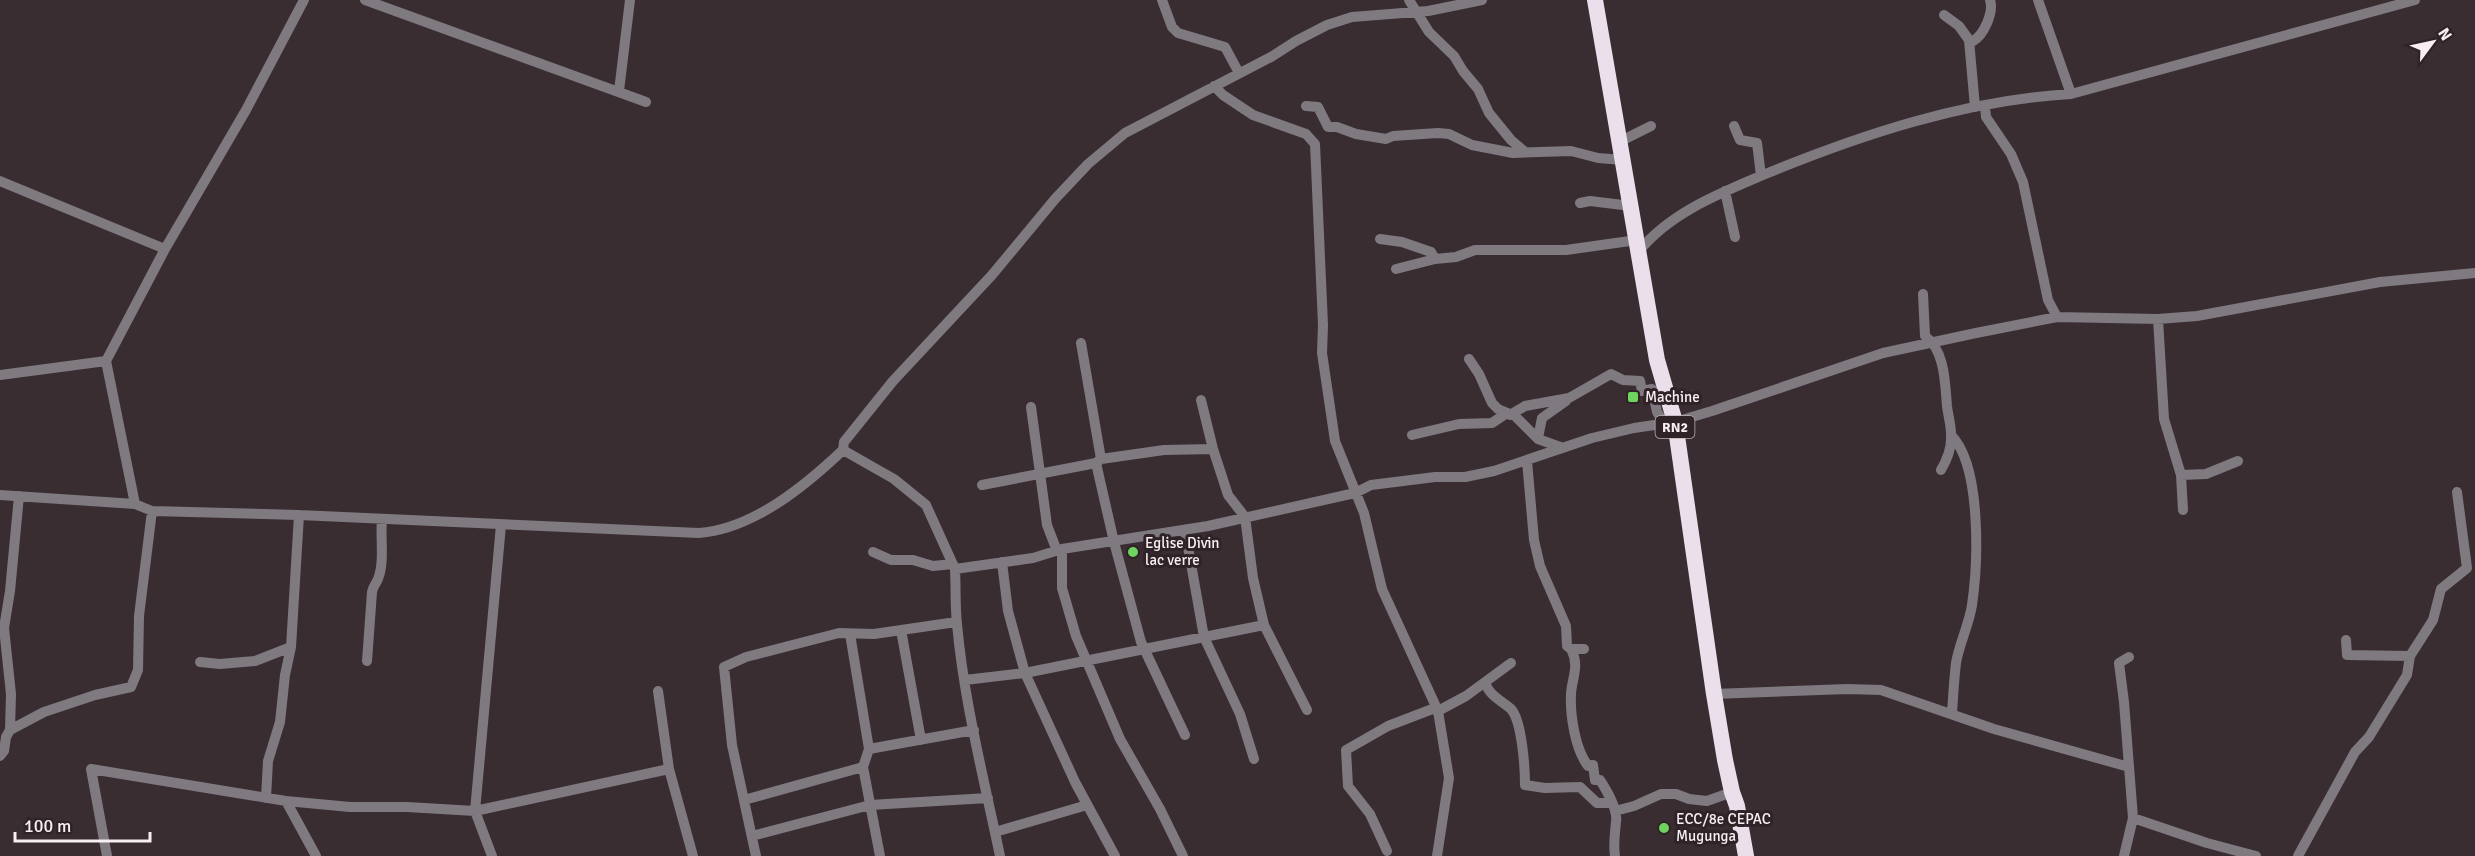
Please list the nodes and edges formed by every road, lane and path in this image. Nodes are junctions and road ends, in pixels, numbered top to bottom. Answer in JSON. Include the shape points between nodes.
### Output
{"nodes":[{"id":1,"x":303,"y":0,"type":"edge"},
{"id":2,"x":365,"y":0,"type":"edge"},
{"id":3,"x":630,"y":0,"type":"edge"},
{"id":4,"x":1162,"y":0,"type":"edge"},
{"id":5,"x":1409,"y":0,"type":"edge"},
{"id":6,"x":1482,"y":0,"type":"edge"},
{"id":7,"x":1595,"y":0,"type":"edge"},
{"id":8,"x":1990,"y":0,"type":"edge"},
{"id":9,"x":2038,"y":0,"type":"edge"},
{"id":10,"x":2415,"y":0,"type":"edge"},
{"id":11,"x":1416,"y":12,"type":"junction"},
{"id":12,"x":1944,"y":15,"type":"dead end"},
{"id":13,"x":1969,"y":40,"type":"junction"},
{"id":14,"x":1239,"y":73,"type":"junction"},
{"id":15,"x":1214,"y":86,"type":"junction"},
{"id":16,"x":619,"y":91,"type":"junction"},
{"id":17,"x":2071,"y":94,"type":"junction"},
{"id":18,"x":646,"y":102,"type":"dead end"},
{"id":19,"x":1306,"y":106,"type":"dead end"},
{"id":20,"x":1980,"y":106,"type":"junction"},
{"id":21,"x":1651,"y":126,"type":"dead end"},
{"id":22,"x":1734,"y":126,"type":"dead end"},
{"id":23,"x":1619,"y":142,"type":"junction"},
{"id":24,"x":1524,"y":151,"type":"junction"},
{"id":25,"x":1623,"y":160,"type":"junction"},
{"id":26,"x":1761,"y":176,"type":"junction"},
{"id":27,"x":0,"y":181,"type":"edge"},
{"id":28,"x":1725,"y":191,"type":"junction"},
{"id":29,"x":1581,"y":203,"type":"dead end"},
{"id":30,"x":1631,"y":206,"type":"junction"},
{"id":31,"x":1735,"y":237,"type":"dead end"},
{"id":32,"x":1380,"y":239,"type":"dead end"},
{"id":33,"x":1638,"y":245,"type":"junction"},
{"id":34,"x":165,"y":249,"type":"junction"},
{"id":35,"x":1435,"y":259,"type":"junction"},
{"id":36,"x":1396,"y":269,"type":"dead end"},
{"id":37,"x":2475,"y":273,"type":"edge"},
{"id":38,"x":1923,"y":294,"type":"dead end"},
{"id":39,"x":2057,"y":317,"type":"junction"},
{"id":40,"x":2158,"y":320,"type":"junction"},
{"id":41,"x":1934,"y":342,"type":"junction"},
{"id":42,"x":1081,"y":343,"type":"dead end"},
{"id":43,"x":1469,"y":359,"type":"dead end"},
{"id":44,"x":105,"y":361,"type":"junction"},
{"id":45,"x":0,"y":375,"type":"edge"},
{"id":46,"x":1568,"y":398,"type":"junction"},
{"id":47,"x":1202,"y":400,"type":"dead end"},
{"id":48,"x":1031,"y":407,"type":"dead end"},
{"id":49,"x":1509,"y":414,"type":"junction"},
{"id":50,"x":1669,"y":423,"type":"junction"},
{"id":51,"x":1412,"y":435,"type":"dead end"},
{"id":52,"x":1952,"y":435,"type":"junction"},
{"id":53,"x":1538,"y":438,"type":"junction"},
{"id":54,"x":1213,"y":448,"type":"junction"},
{"id":55,"x":1563,"y":448,"type":"junction"},
{"id":56,"x":843,"y":450,"type":"junction"},
{"id":57,"x":1098,"y":461,"type":"junction"},
{"id":58,"x":1527,"y":461,"type":"junction"},
{"id":59,"x":2238,"y":461,"type":"dead end"},
{"id":60,"x":1941,"y":470,"type":"dead end"},
{"id":61,"x":1039,"y":474,"type":"junction"},
{"id":62,"x":2181,"y":475,"type":"junction"},
{"id":63,"x":982,"y":485,"type":"dead end"},
{"id":64,"x":2457,"y":492,"type":"dead end"},
{"id":65,"x":1355,"y":493,"type":"junction"},
{"id":66,"x":0,"y":495,"type":"edge"},
{"id":67,"x":19,"y":496,"type":"junction"},
{"id":68,"x":135,"y":504,"type":"junction"},
{"id":69,"x":2183,"y":510,"type":"dead end"},
{"id":70,"x":152,"y":512,"type":"junction"},
{"id":71,"x":299,"y":515,"type":"junction"},
{"id":72,"x":1245,"y":517,"type":"junction"},
{"id":73,"x":382,"y":519,"type":"junction"},
{"id":74,"x":501,"y":525,"type":"junction"},
{"id":75,"x":1185,"y":530,"type":"junction"},
{"id":76,"x":1114,"y":542,"type":"junction"},
{"id":77,"x":1060,"y":550,"type":"junction"},
{"id":78,"x":873,"y":552,"type":"dead end"},
{"id":79,"x":1002,"y":562,"type":"junction"},
{"id":80,"x":954,"y":566,"type":"junction"},
{"id":81,"x":956,"y":622,"type":"junction"},
{"id":82,"x":1264,"y":625,"type":"junction"},
{"id":83,"x":901,"y":630,"type":"junction"},
{"id":84,"x":850,"y":634,"type":"junction"},
{"id":85,"x":1204,"y":637,"type":"junction"},
{"id":86,"x":2346,"y":640,"type":"dead end"},
{"id":87,"x":291,"y":647,"type":"junction"},
{"id":88,"x":1144,"y":649,"type":"junction"},
{"id":89,"x":1571,"y":649,"type":"junction"},
{"id":90,"x":1584,"y":649,"type":"dead end"},
{"id":91,"x":2409,"y":656,"type":"junction"},
{"id":92,"x":2129,"y":657,"type":"dead end"},
{"id":93,"x":1086,"y":659,"type":"junction"},
{"id":94,"x":367,"y":661,"type":"dead end"},
{"id":95,"x":200,"y":662,"type":"dead end"},
{"id":96,"x":1511,"y":663,"type":"dead end"},
{"id":97,"x":1025,"y":673,"type":"junction"},
{"id":98,"x":965,"y":680,"type":"junction"},
{"id":99,"x":1485,"y":682,"type":"junction"},
{"id":100,"x":658,"y":691,"type":"dead end"},
{"id":101,"x":1714,"y":694,"type":"junction"},
{"id":102,"x":1307,"y":710,"type":"dead end"},
{"id":103,"x":1437,"y":710,"type":"junction"},
{"id":104,"x":1952,"y":714,"type":"junction"},
{"id":105,"x":9,"y":730,"type":"junction"},
{"id":106,"x":974,"y":730,"type":"junction"},
{"id":107,"x":1185,"y":735,"type":"dead end"},
{"id":108,"x":921,"y":740,"type":"junction"},
{"id":109,"x":869,"y":749,"type":"junction"},
{"id":110,"x":0,"y":756,"type":"edge"},
{"id":111,"x":1254,"y":759,"type":"dead end"},
{"id":112,"x":863,"y":767,"type":"junction"},
{"id":113,"x":2129,"y":767,"type":"junction"},
{"id":114,"x":669,"y":769,"type":"junction"},
{"id":115,"x":1732,"y":792,"type":"junction"},
{"id":116,"x":266,"y":798,"type":"junction"},
{"id":117,"x":988,"y":798,"type":"junction"},
{"id":118,"x":744,"y":800,"type":"junction"},
{"id":119,"x":286,"y":801,"type":"junction"},
{"id":120,"x":870,"y":805,"type":"junction"},
{"id":121,"x":1087,"y":805,"type":"junction"},
{"id":122,"x":1613,"y":807,"type":"junction"},
{"id":123,"x":476,"y":811,"type":"junction"},
{"id":124,"x":2133,"y":818,"type":"junction"},
{"id":125,"x":994,"y":832,"type":"junction"},
{"id":126,"x":752,"y":836,"type":"junction"},
{"id":127,"x":1387,"y":851,"type":"dead end"},
{"id":128,"x":2231,"y":853,"type":"edge"},
{"id":129,"x":107,"y":856,"type":"edge"},
{"id":130,"x":316,"y":856,"type":"edge"},
{"id":131,"x":492,"y":856,"type":"edge"},
{"id":132,"x":693,"y":856,"type":"edge"},
{"id":133,"x":756,"y":856,"type":"edge"},
{"id":134,"x":880,"y":856,"type":"edge"},
{"id":135,"x":999,"y":856,"type":"edge"},
{"id":136,"x":1115,"y":856,"type":"edge"},
{"id":137,"x":1184,"y":856,"type":"edge"},
{"id":138,"x":1437,"y":856,"type":"edge"},
{"id":139,"x":1615,"y":856,"type":"edge"},
{"id":140,"x":1746,"y":856,"type":"edge"},
{"id":141,"x":2124,"y":856,"type":"edge"},
{"id":142,"x":2256,"y":856,"type":"edge"},
{"id":143,"x":2298,"y":856,"type":"edge"}],
"edges":[{"from":1,"to":34,"type":"street","via":[[246,110]]},
{"from":2,"to":16,"type":"street"},
{"from":3,"to":16,"type":"street"},
{"from":4,"to":14,"type":"street","via":[[1178,33],[1226,47]]},
{"from":5,"to":11,"type":"street"},
{"from":6,"to":11,"type":"street"},
{"from":7,"to":23,"type":"highway","number":"RN2"},
{"from":8,"to":13,"type":"street","via":[[1992,6],[1982,33]]},
{"from":9,"to":17,"type":"street"},
{"from":10,"to":17,"type":"street"},
{"from":11,"to":14,"type":"street","via":[[1352,17],[1327,25]]},
{"from":11,"to":24,"type":"street","via":[[1478,89],[1489,113]]},
{"from":12,"to":13,"type":"street"},
{"from":13,"to":20,"type":"street"},
{"from":14,"to":15,"type":"street"},
{"from":15,"to":56,"type":"street","via":[[1125,133],[1088,164],[893,381],[844,442]]},
{"from":15,"to":65,"type":"street","via":[[1253,115],[1306,134],[1315,144],[1322,353],[1335,441]]},
{"from":16,"to":18,"type":"street"},
{"from":17,"to":20,"type":"street"},
{"from":19,"to":24,"type":"street","via":[[1318,107],[1328,127],[1356,134],[1386,139],[1449,134],[1497,150]]},
{"from":20,"to":26,"type":"street","via":[[1826,148]]},
{"from":20,"to":39,"type":"street","via":[[2011,154],[2023,182],[2048,300]]},
{"from":21,"to":23,"type":"street"},
{"from":22,"to":26,"type":"street","via":[[1740,140],[1757,143]]},
{"from":23,"to":25,"type":"highway","number":"RN2"},
{"from":24,"to":25,"type":"street","via":[[1571,151]]},
{"from":25,"to":30,"type":"highway","number":"RN2"},
{"from":26,"to":28,"type":"street"},
{"from":27,"to":34,"type":"street"},
{"from":28,"to":31,"type":"street"},
{"from":28,"to":33,"type":"street"},
{"from":29,"to":30,"type":"street"},
{"from":30,"to":33,"type":"highway","number":"RN2"},
{"from":32,"to":35,"type":"street","via":[[1431,252]]},
{"from":33,"to":35,"type":"street","via":[[1475,250]]},
{"from":33,"to":50,"type":"highway","number":"RN2"},
{"from":34,"to":44,"type":"street"},
{"from":35,"to":36,"type":"street"},
{"from":37,"to":40,"type":"street","via":[[2380,282],[2229,312]]},
{"from":38,"to":41,"type":"street","via":[[1923,329]]},
{"from":39,"to":40,"type":"street"},
{"from":39,"to":41,"type":"street"},
{"from":40,"to":62,"type":"street","via":[[2164,419]]},
{"from":41,"to":50,"type":"street","via":[[1883,353]]},
{"from":41,"to":52,"type":"street","via":[[1946,386]]},
{"from":42,"to":57,"type":"street"},
{"from":43,"to":49,"type":"street","via":[[1492,403]]},
{"from":44,"to":45,"type":"street"},
{"from":44,"to":68,"type":"street"},
{"from":46,"to":49,"type":"street","via":[[1525,406]]},
{"from":46,"to":50,"type":"street","via":[[1611,374],[1623,380],[1640,381],[1642,391],[1652,389],[1656,412]]},
{"from":46,"to":53,"type":"street","via":[[1545,415]]},
{"from":47,"to":54,"type":"street"},
{"from":48,"to":61,"type":"street"},
{"from":49,"to":51,"type":"street","via":[[1492,423],[1459,424]]},
{"from":49,"to":53,"type":"street"},
{"from":50,"to":55,"type":"street"},
{"from":50,"to":101,"type":"highway","number":"RN2"},
{"from":52,"to":60,"type":"street"},
{"from":52,"to":104,"type":"street","via":[[1960,444],[1972,488],[1976,573],[1972,606],[1957,661]]},
{"from":53,"to":55,"type":"street"},
{"from":54,"to":57,"type":"street","via":[[1164,450]]},
{"from":54,"to":72,"type":"street","via":[[1228,495]]},
{"from":55,"to":58,"type":"street"},
{"from":56,"to":74,"type":"street","via":[[785,498],[713,532]]},
{"from":56,"to":80,"type":"street","via":[[894,479],[926,505]]},
{"from":57,"to":61,"type":"street"},
{"from":57,"to":76,"type":"street"},
{"from":58,"to":65,"type":"street","via":[[1465,477],[1371,485]]},
{"from":58,"to":89,"type":"street","via":[[1540,566],[1566,626],[1567,646]]},
{"from":59,"to":62,"type":"street","via":[[2206,474]]},
{"from":61,"to":63,"type":"street"},
{"from":61,"to":77,"type":"street","via":[[1047,525]]},
{"from":62,"to":69,"type":"street"},
{"from":64,"to":91,"type":"street","via":[[2467,568],[2441,589],[2433,620]]},
{"from":65,"to":72,"type":"street"},
{"from":65,"to":103,"type":"street","via":[[1364,513],[1382,589]]},
{"from":66,"to":67,"type":"street"},
{"from":67,"to":68,"type":"street"},
{"from":67,"to":105,"type":"street","via":[[4,628],[11,693]]},
{"from":68,"to":70,"type":"street"},
{"from":70,"to":71,"type":"street"},
{"from":70,"to":105,"type":"street","via":[[139,616],[138,670],[131,687],[44,712]]},
{"from":71,"to":73,"type":"street"},
{"from":71,"to":87,"type":"street"},
{"from":72,"to":75,"type":"street"},
{"from":72,"to":82,"type":"street"},
{"from":73,"to":74,"type":"street"},
{"from":73,"to":94,"type":"street"},
{"from":74,"to":123,"type":"street"},
{"from":75,"to":76,"type":"street"},
{"from":75,"to":85,"type":"street"},
{"from":76,"to":77,"type":"street"},
{"from":76,"to":88,"type":"street"},
{"from":77,"to":79,"type":"street"},
{"from":77,"to":93,"type":"street","via":[[1062,588]]},
{"from":78,"to":80,"type":"street","via":[[891,560]]},
{"from":79,"to":80,"type":"street"},
{"from":79,"to":97,"type":"street","via":[[1008,611]]},
{"from":80,"to":81,"type":"street"},
{"from":81,"to":83,"type":"street"},
{"from":81,"to":98,"type":"street"},
{"from":82,"to":85,"type":"street"},
{"from":82,"to":102,"type":"street"},
{"from":83,"to":84,"type":"street"},
{"from":83,"to":108,"type":"street"},
{"from":84,"to":109,"type":"street"},
{"from":84,"to":118,"type":"street","via":[[839,633],[746,657],[724,667],[732,745]]},
{"from":85,"to":88,"type":"street"},
{"from":85,"to":111,"type":"street","via":[[1240,714]]},
{"from":86,"to":91,"type":"street","via":[[2347,655]]},
{"from":87,"to":95,"type":"street","via":[[255,661]]},
{"from":87,"to":116,"type":"street","via":[[280,722],[268,761]]},
{"from":88,"to":93,"type":"street"},
{"from":88,"to":107,"type":"street"},
{"from":89,"to":90,"type":"street"},
{"from":89,"to":122,"type":"street","via":[[1577,668],[1572,680],[1571,710],[1579,752],[1588,766],[1593,765],[1595,780],[1600,780]]},
{"from":91,"to":143,"type":"street","via":[[2407,675],[2369,737],[2355,752]]},
{"from":92,"to":113,"type":"street","via":[[2119,663]]},
{"from":93,"to":97,"type":"street"},
{"from":93,"to":137,"type":"street","via":[[1120,739]]},
{"from":96,"to":99,"type":"street"},
{"from":97,"to":98,"type":"street"},
{"from":97,"to":121,"type":"street"},
{"from":98,"to":106,"type":"street"},
{"from":99,"to":103,"type":"street"},
{"from":99,"to":122,"type":"street","via":[[1487,691],[1512,710],[1517,720],[1525,785],[1580,787],[1598,803]]},
{"from":100,"to":114,"type":"street"},
{"from":101,"to":104,"type":"street","via":[[1881,690]]},
{"from":101,"to":115,"type":"highway","number":"RN2"},
{"from":103,"to":127,"type":"street","via":[[1388,726],[1346,750],[1348,786],[1370,814]]},
{"from":103,"to":138,"type":"street","via":[[1449,778]]},
{"from":104,"to":113,"type":"street"},
{"from":105,"to":110,"type":"street"},
{"from":106,"to":108,"type":"street"},
{"from":106,"to":117,"type":"street"},
{"from":108,"to":109,"type":"street"},
{"from":109,"to":112,"type":"street"},
{"from":112,"to":118,"type":"street"},
{"from":112,"to":120,"type":"street"},
{"from":113,"to":124,"type":"street"},
{"from":114,"to":123,"type":"street"},
{"from":114,"to":132,"type":"street"},
{"from":115,"to":122,"type":"street","via":[[1707,801],[1661,794],[1634,806]]},
{"from":115,"to":140,"type":"highway","number":"RN2"},
{"from":116,"to":119,"type":"street"},
{"from":116,"to":129,"type":"street","via":[[91,769]]},
{"from":117,"to":120,"type":"street"},
{"from":117,"to":125,"type":"street"},
{"from":118,"to":126,"type":"street"},
{"from":119,"to":123,"type":"street"},
{"from":119,"to":130,"type":"street"},
{"from":120,"to":126,"type":"street"},
{"from":120,"to":134,"type":"street"},
{"from":121,"to":125,"type":"street"},
{"from":121,"to":136,"type":"street"},
{"from":122,"to":139,"type":"street","via":[[1617,821]]},
{"from":123,"to":131,"type":"street"},
{"from":124,"to":128,"type":"street"},
{"from":124,"to":141,"type":"street"},
{"from":125,"to":135,"type":"street"},
{"from":126,"to":133,"type":"street"},
{"from":128,"to":142,"type":"street"}]}
